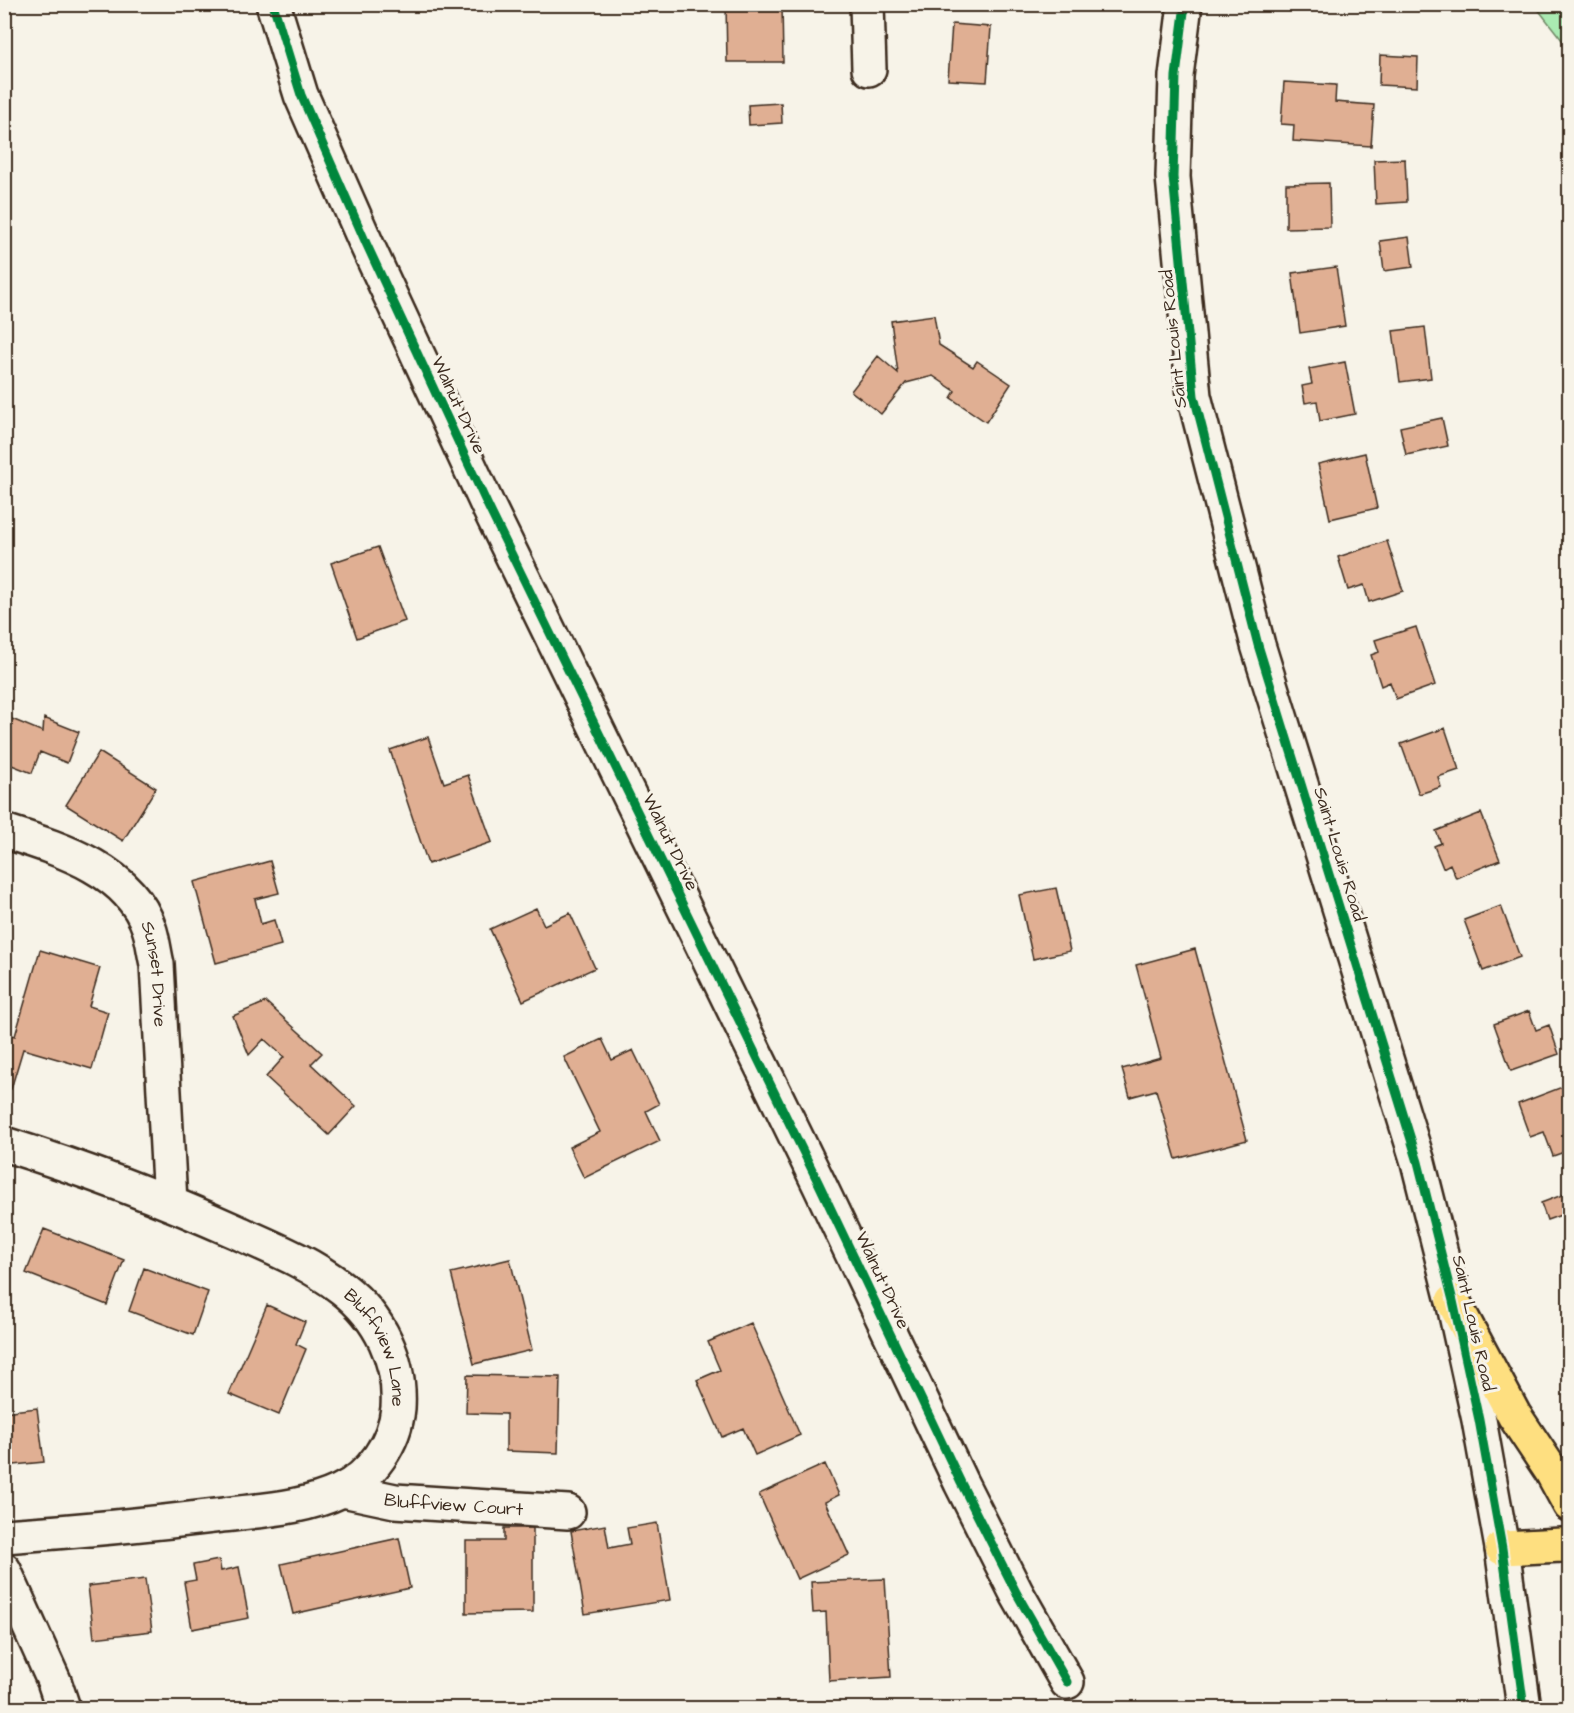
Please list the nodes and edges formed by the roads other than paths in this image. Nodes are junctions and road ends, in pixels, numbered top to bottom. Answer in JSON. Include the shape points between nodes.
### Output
{"nodes":[{"id":1,"x":273,"y":4,"type":"edge"},
{"id":2,"x":867,"y":4,"type":"edge"},
{"id":3,"x":1185,"y":4,"type":"edge"},
{"id":4,"x":869,"y":69,"type":"dead end"},
{"id":5,"x":4,"y":831,"type":"edge"},
{"id":6,"x":4,"y":1144,"type":"edge"},
{"id":7,"x":170,"y":1202,"type":"junction"},
{"id":8,"x":1453,"y":1301,"type":"junction"},
{"id":9,"x":343,"y":1490,"type":"junction"},
{"id":10,"x":1569,"y":1505,"type":"edge"},
{"id":11,"x":568,"y":1512,"type":"dead end"},
{"id":12,"x":4,"y":1536,"type":"edge"},
{"id":13,"x":1569,"y":1547,"type":"edge"},
{"id":14,"x":1502,"y":1548,"type":"junction"},
{"id":15,"x":4,"y":1570,"type":"edge"},
{"id":16,"x":1067,"y":1682,"type":"dead end"},
{"id":17,"x":63,"y":1708,"type":"edge"},
{"id":18,"x":1524,"y":1708,"type":"edge"}],
"edges":[{"from":1,"to":16,"type":"street","name":"Walnut Drive","via":[[302,95],[488,506],[961,1483]]},
{"from":2,"to":4,"type":"street"},
{"from":3,"to":8,"type":"street","name":"Saint Louis Road","via":[[1176,76],[1173,177],[1194,396],[1258,645],[1418,1162]]},
{"from":5,"to":7,"type":"street","name":"Sunset Drive","via":[[102,870],[118,881],[149,927],[157,964]]},
{"from":6,"to":7,"type":"street","name":"Bluffview Lane"},
{"from":7,"to":9,"type":"street","name":"Bluffview Lane","via":[[306,1263],[344,1289],[368,1313],[384,1337],[395,1363],[397,1417],[380,1457]]},
{"from":8,"to":10,"type":"main road","via":[[1514,1415]]},
{"from":8,"to":14,"type":"street","name":"Saint Louis Road"},
{"from":9,"to":11,"type":"street","name":"Bluffview Court","via":[[395,1501]]},
{"from":9,"to":12,"type":"street","name":"Bluffview Lane","via":[[280,1508],[116,1528]]},
{"from":13,"to":14,"type":"main road"},
{"from":14,"to":18,"type":"street","name":"Saint Louis Road"},
{"from":15,"to":17,"type":"street"}]}
